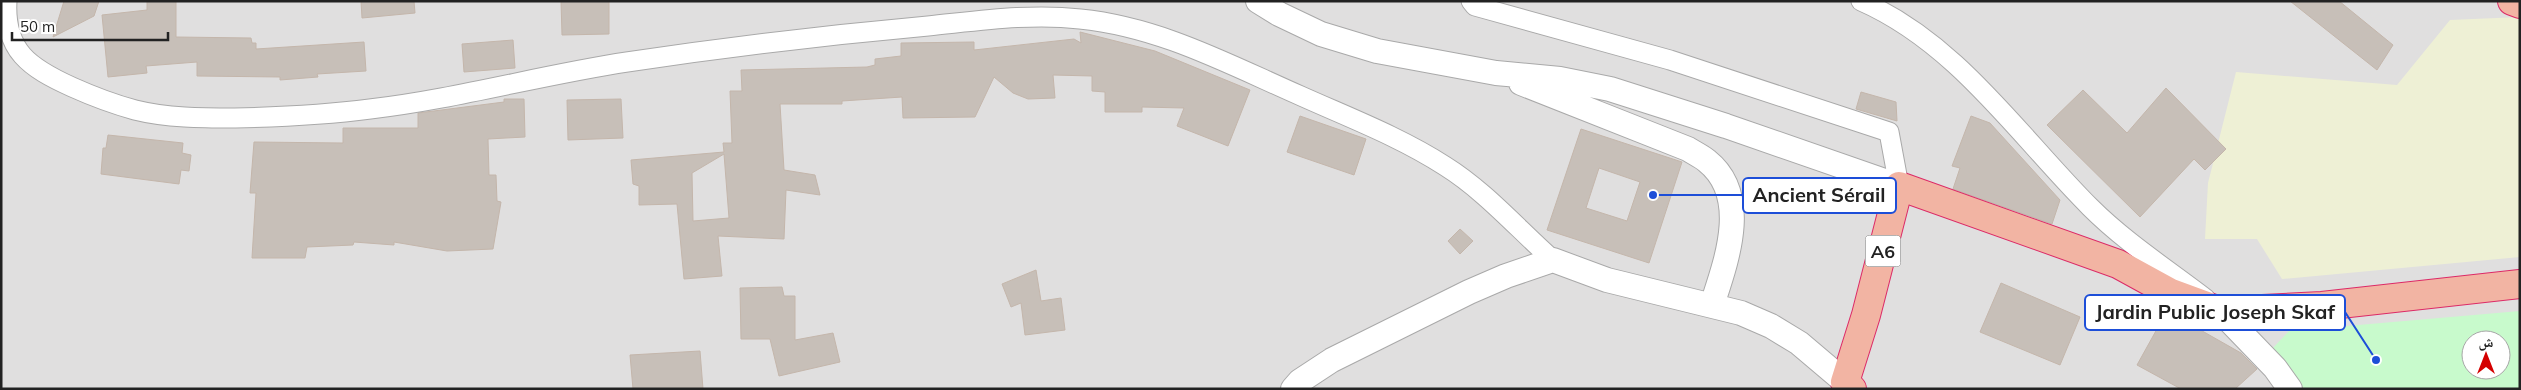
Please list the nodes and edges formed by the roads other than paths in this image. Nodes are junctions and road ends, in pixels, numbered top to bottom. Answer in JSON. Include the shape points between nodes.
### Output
{"nodes":[{"id":1,"x":7,"y":1,"type":"edge"},
{"id":2,"x":1258,"y":1,"type":"edge"},
{"id":3,"x":1471,"y":1,"type":"edge"},
{"id":4,"x":1861,"y":1,"type":"edge"},
{"id":5,"x":2512,"y":1,"type":"edge"},
{"id":6,"x":2520,"y":4,"type":"edge"},
{"id":7,"x":1277,"y":8,"type":"edge"},
{"id":8,"x":1496,"y":73,"type":"junction"},
{"id":9,"x":1899,"y":186,"type":"junction"},
{"id":10,"x":1553,"y":260,"type":"junction"},
{"id":11,"x":2520,"y":284,"type":"edge"},
{"id":12,"x":1712,"y":305,"type":"junction"},
{"id":13,"x":2220,"y":311,"type":"junction"},
{"id":14,"x":1849,"y":385,"type":"edge"},
{"id":15,"x":1293,"y":389,"type":"edge"},
{"id":16,"x":2290,"y":389,"type":"edge"}],
"edges":[{"from":1,"to":10,"type":"street","via":[[8,29],[14,48],[24,60],[44,74],[138,111],[191,118],[278,118],[372,109],[625,62],[892,29],[1010,18],[1076,18],[1118,25],[1166,36],[1359,120],[1422,153],[1446,166],[1484,195]]},
{"from":2,"to":7,"type":"street"},
{"from":3,"to":9,"type":"street","via":[[1475,6],[1670,60],[1889,132]]},
{"from":4,"to":13,"type":"street","via":[[1908,26],[1953,62],[2092,209]]},
{"from":5,"to":6,"type":"highway"},
{"from":7,"to":8,"type":"street","via":[[1321,34],[1377,51]]},
{"from":8,"to":9,"type":"street","via":[[1552,78],[1610,89]]},
{"from":8,"to":12,"type":"street","via":[[1688,149],[1708,162],[1722,179],[1731,203],[1731,238]]},
{"from":9,"to":13,"type":"highway","via":[[2118,264],[2171,293]]},
{"from":9,"to":14,"type":"highway","number":"A6"},
{"from":10,"to":12,"type":"street","via":[[1607,280]]},
{"from":10,"to":15,"type":"street","via":[[1469,292],[1332,360]]},
{"from":11,"to":13,"type":"highway","via":[[2322,306]]},
{"from":12,"to":14,"type":"street","via":[[1770,326],[1798,343]]},
{"from":13,"to":16,"type":"street","via":[[2275,368]]}]}
